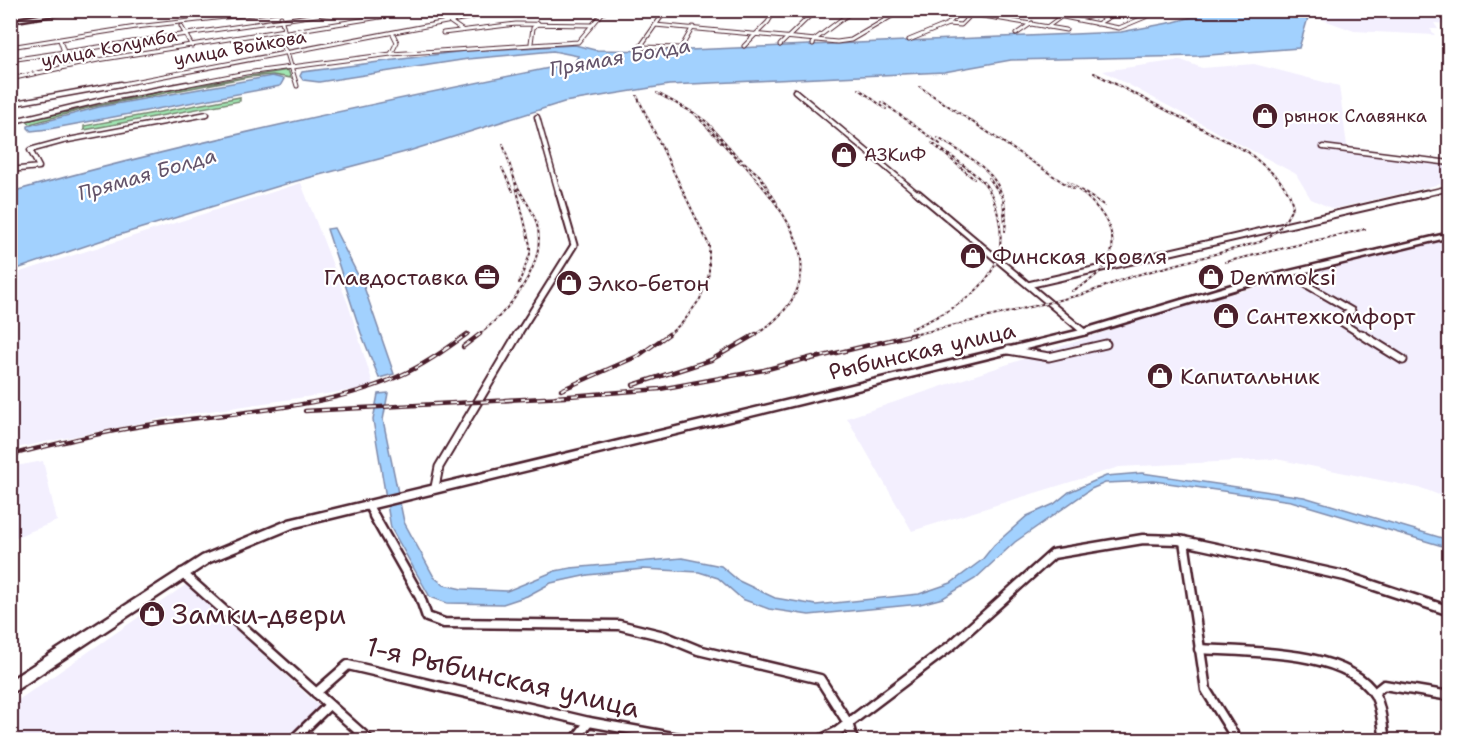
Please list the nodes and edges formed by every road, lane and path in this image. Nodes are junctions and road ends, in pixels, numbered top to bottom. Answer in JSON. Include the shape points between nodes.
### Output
{"nodes":[{"id":1,"x":81,"y":10,"type":"edge"},
{"id":2,"x":350,"y":10,"type":"edge"},
{"id":3,"x":423,"y":10,"type":"edge"},
{"id":4,"x":433,"y":10,"type":"edge"},
{"id":5,"x":509,"y":10,"type":"edge"},
{"id":6,"x":545,"y":10,"type":"edge"},
{"id":7,"x":700,"y":10,"type":"edge"},
{"id":8,"x":775,"y":10,"type":"edge"},
{"id":9,"x":816,"y":10,"type":"edge"},
{"id":10,"x":854,"y":10,"type":"edge"},
{"id":11,"x":902,"y":10,"type":"edge"},
{"id":12,"x":948,"y":10,"type":"edge"},
{"id":13,"x":1028,"y":10,"type":"edge"},
{"id":14,"x":1070,"y":10,"type":"edge"},
{"id":15,"x":1121,"y":10,"type":"edge"},
{"id":16,"x":1162,"y":10,"type":"edge"},
{"id":17,"x":278,"y":11,"type":"edge"},
{"id":18,"x":605,"y":11,"type":"edge"},
{"id":19,"x":666,"y":11,"type":"edge"},
{"id":20,"x":960,"y":11,"type":"edge"},
{"id":21,"x":64,"y":12,"type":"edge"},
{"id":22,"x":1062,"y":17,"type":"junction"},
{"id":23,"x":282,"y":20,"type":"junction"},
{"id":24,"x":10,"y":21,"type":"edge"},
{"id":25,"x":452,"y":22,"type":"junction"},
{"id":26,"x":538,"y":22,"type":"junction"},
{"id":27,"x":1032,"y":23,"type":"junction"},
{"id":28,"x":592,"y":24,"type":"junction"},
{"id":29,"x":948,"y":24,"type":"junction"},
{"id":30,"x":1097,"y":24,"type":"junction"},
{"id":31,"x":181,"y":26,"type":"dead end"},
{"id":32,"x":655,"y":26,"type":"junction"},
{"id":33,"x":693,"y":27,"type":"junction"},
{"id":34,"x":1048,"y":28,"type":"junction"},
{"id":35,"x":462,"y":30,"type":"junction"},
{"id":36,"x":1066,"y":30,"type":"dead end"},
{"id":37,"x":282,"y":31,"type":"junction"},
{"id":38,"x":443,"y":33,"type":"dead end"},
{"id":39,"x":757,"y":33,"type":"junction"},
{"id":40,"x":185,"y":34,"type":"junction"},
{"id":41,"x":393,"y":34,"type":"junction"},
{"id":42,"x":1016,"y":34,"type":"dead end"},
{"id":43,"x":790,"y":36,"type":"junction"},
{"id":44,"x":60,"y":40,"type":"junction"},
{"id":45,"x":909,"y":40,"type":"dead end"},
{"id":46,"x":814,"y":42,"type":"junction"},
{"id":47,"x":531,"y":43,"type":"junction"},
{"id":48,"x":780,"y":45,"type":"dead end"},
{"id":49,"x":192,"y":46,"type":"junction"},
{"id":50,"x":744,"y":46,"type":"dead end"},
{"id":51,"x":10,"y":47,"type":"edge"},
{"id":52,"x":64,"y":52,"type":"junction"},
{"id":53,"x":287,"y":53,"type":"junction"},
{"id":54,"x":391,"y":54,"type":"junction"},
{"id":55,"x":10,"y":60,"type":"edge"},
{"id":56,"x":292,"y":68,"type":"junction"},
{"id":57,"x":61,"y":69,"type":"junction"},
{"id":58,"x":10,"y":79,"type":"edge"},
{"id":59,"x":297,"y":86,"type":"dead end"},
{"id":60,"x":795,"y":91,"type":"dead end"},
{"id":61,"x":10,"y":104,"type":"edge"},
{"id":62,"x":207,"y":114,"type":"dead end"},
{"id":63,"x":537,"y":117,"type":"dead end"},
{"id":64,"x":10,"y":122,"type":"edge"},
{"id":65,"x":1323,"y":147,"type":"dead end"},
{"id":66,"x":1449,"y":163,"type":"edge"},
{"id":67,"x":10,"y":170,"type":"edge"},
{"id":68,"x":1449,"y":188,"type":"edge"},
{"id":69,"x":1449,"y":235,"type":"edge"},
{"id":70,"x":1288,"y":274,"type":"junction"},
{"id":71,"x":1028,"y":285,"type":"junction"},
{"id":72,"x":1084,"y":332,"type":"junction"},
{"id":73,"x":1106,"y":344,"type":"dead end"},
{"id":74,"x":1008,"y":350,"type":"junction"},
{"id":75,"x":1402,"y":360,"type":"dead end"},
{"id":76,"x":435,"y":487,"type":"junction"},
{"id":77,"x":368,"y":505,"type":"junction"},
{"id":78,"x":1184,"y":540,"type":"junction"},
{"id":79,"x":182,"y":573,"type":"junction"},
{"id":80,"x":1449,"y":611,"type":"edge"},
{"id":81,"x":1199,"y":649,"type":"junction"},
{"id":82,"x":10,"y":688,"type":"edge"},
{"id":83,"x":316,"y":693,"type":"junction"},
{"id":84,"x":1374,"y":693,"type":"junction"},
{"id":85,"x":1449,"y":696,"type":"edge"},
{"id":86,"x":329,"y":705,"type":"junction"},
{"id":87,"x":589,"y":722,"type":"junction"},
{"id":88,"x":848,"y":723,"type":"junction"},
{"id":89,"x":653,"y":737,"type":"edge"},
{"id":90,"x":293,"y":741,"type":"edge"},
{"id":91,"x":369,"y":741,"type":"edge"},
{"id":92,"x":575,"y":741,"type":"edge"},
{"id":93,"x":689,"y":741,"type":"edge"},
{"id":94,"x":820,"y":741,"type":"edge"},
{"id":95,"x":854,"y":741,"type":"edge"},
{"id":96,"x":1238,"y":741,"type":"edge"},
{"id":97,"x":1385,"y":741,"type":"edge"}],
"edges":[{"from":1,"to":21,"type":"street"},
{"from":2,"to":23,"type":"street"},
{"from":3,"to":37,"type":"street","name":"улица Колумба"},
{"from":4,"to":25,"type":"street"},
{"from":5,"to":25,"type":"street","name":"улица Войкова"},
{"from":6,"to":18,"type":"street"},
{"from":7,"to":19,"type":"street"},
{"from":8,"to":39,"type":"street"},
{"from":9,"to":43,"type":"street"},
{"from":10,"to":46,"type":"street"},
{"from":11,"to":46,"type":"street","via":[[851,40]]},
{"from":12,"to":20,"type":"street"},
{"from":13,"to":22,"type":"street"},
{"from":14,"to":22,"type":"street"},
{"from":15,"to":30,"type":"street"},
{"from":16,"to":30,"type":"street","via":[[1119,28]]},
{"from":17,"to":23,"type":"street"},
{"from":17,"to":44,"type":"street"},
{"from":18,"to":28,"type":"street"},
{"from":19,"to":32,"type":"street"},
{"from":20,"to":27,"type":"street"},
{"from":20,"to":29,"type":"street"},
{"from":20,"to":29,"type":"street","via":[[968,18],[962,25]]},
{"from":21,"to":24,"type":"street"},
{"from":22,"to":30,"type":"street"},
{"from":22,"to":34,"type":"street"},
{"from":23,"to":37,"type":"street"},
{"from":23,"to":40,"type":"street"},
{"from":25,"to":35,"type":"street"},
{"from":25,"to":41,"type":"street","name":"улица Войкова"},
{"from":26,"to":28,"type":"street"},
{"from":26,"to":35,"type":"street"},
{"from":26,"to":47,"type":"street","via":[[532,28]]},
{"from":27,"to":34,"type":"street"},
{"from":27,"to":42,"type":"street"},
{"from":28,"to":47,"type":"street","via":[[578,42]]},
{"from":29,"to":45,"type":"street"},
{"from":31,"to":40,"type":"street"},
{"from":32,"to":33,"type":"street"},
{"from":32,"to":33,"type":"street","via":[[640,47],[681,48]]},
{"from":33,"to":39,"type":"street"},
{"from":34,"to":36,"type":"street"},
{"from":35,"to":38,"type":"street"},
{"from":37,"to":49,"type":"street","name":"улица Колумба"},
{"from":37,"to":53,"type":"street","via":[[279,42]]},
{"from":39,"to":43,"type":"street"},
{"from":39,"to":50,"type":"street"},
{"from":40,"to":49,"type":"street"},
{"from":40,"to":52,"type":"street"},
{"from":41,"to":53,"type":"street","name":"улица Войкова"},
{"from":41,"to":54,"type":"street","via":[[397,42]]},
{"from":43,"to":46,"type":"street"},
{"from":43,"to":48,"type":"street"},
{"from":44,"to":51,"type":"street"},
{"from":44,"to":52,"type":"street"},
{"from":47,"to":54,"type":"street"},
{"from":49,"to":57,"type":"street","name":"улица Колумба"},
{"from":52,"to":55,"type":"street"},
{"from":52,"to":57,"type":"street"},
{"from":53,"to":56,"type":"street"},
{"from":53,"to":61,"type":"street","name":"улица Войкова"},
{"from":54,"to":56,"type":"street"},
{"from":56,"to":59,"type":"street"},
{"from":56,"to":64,"type":"street","via":[[106,99]]},
{"from":57,"to":58,"type":"street","name":"улица Колумба"},
{"from":60,"to":71,"type":"street"},
{"from":62,"to":67,"type":"street","via":[[30,150],[39,167]]},
{"from":63,"to":76,"type":"street","via":[[574,245],[439,468]]},
{"from":65,"to":66,"type":"street"},
{"from":68,"to":71,"type":"street"},
{"from":69,"to":70,"type":"main road","name":"Рыбинская улица"},
{"from":70,"to":72,"type":"main road","name":"Рыбинская улица"},
{"from":70,"to":75,"type":"street","via":[[1352,311],[1336,319]]},
{"from":71,"to":72,"type":"street"},
{"from":72,"to":74,"type":"main road","name":"Рыбинская улица"},
{"from":73,"to":74,"type":"street","via":[[1049,357]]},
{"from":74,"to":76,"type":"main road","name":"Рыбинская улица"},
{"from":76,"to":77,"type":"main road","name":"Рыбинская улица"},
{"from":77,"to":79,"type":"main road","via":[[293,523],[231,547]]},
{"from":77,"to":88,"type":"street","via":[[420,597],[427,617],[444,623],[620,625],[664,636],[698,650],[820,679]]},
{"from":78,"to":80,"type":"street","via":[[1345,576]]},
{"from":78,"to":81,"type":"street"},
{"from":78,"to":88,"type":"street","via":[[1143,539],[1053,554],[953,644]]},
{"from":79,"to":82,"type":"main road"},
{"from":79,"to":83,"type":"street"},
{"from":81,"to":84,"type":"street","via":[[1306,659],[1351,671]]},
{"from":81,"to":96,"type":"street","via":[[1206,690]]},
{"from":83,"to":86,"type":"street"},
{"from":83,"to":87,"type":"street","name":"1-я Рыбинская улица","via":[[348,665]]},
{"from":84,"to":85,"type":"street","via":[[1384,686]]},
{"from":84,"to":97,"type":"street"},
{"from":86,"to":90,"type":"street"},
{"from":86,"to":91,"type":"street"},
{"from":87,"to":89,"type":"street","name":"1-я Рыбинская улица"},
{"from":87,"to":92,"type":"street"},
{"from":88,"to":94,"type":"street"},
{"from":88,"to":95,"type":"street"},
{"from":89,"to":93,"type":"street","name":"1-я Рыбинская улица"}]}
